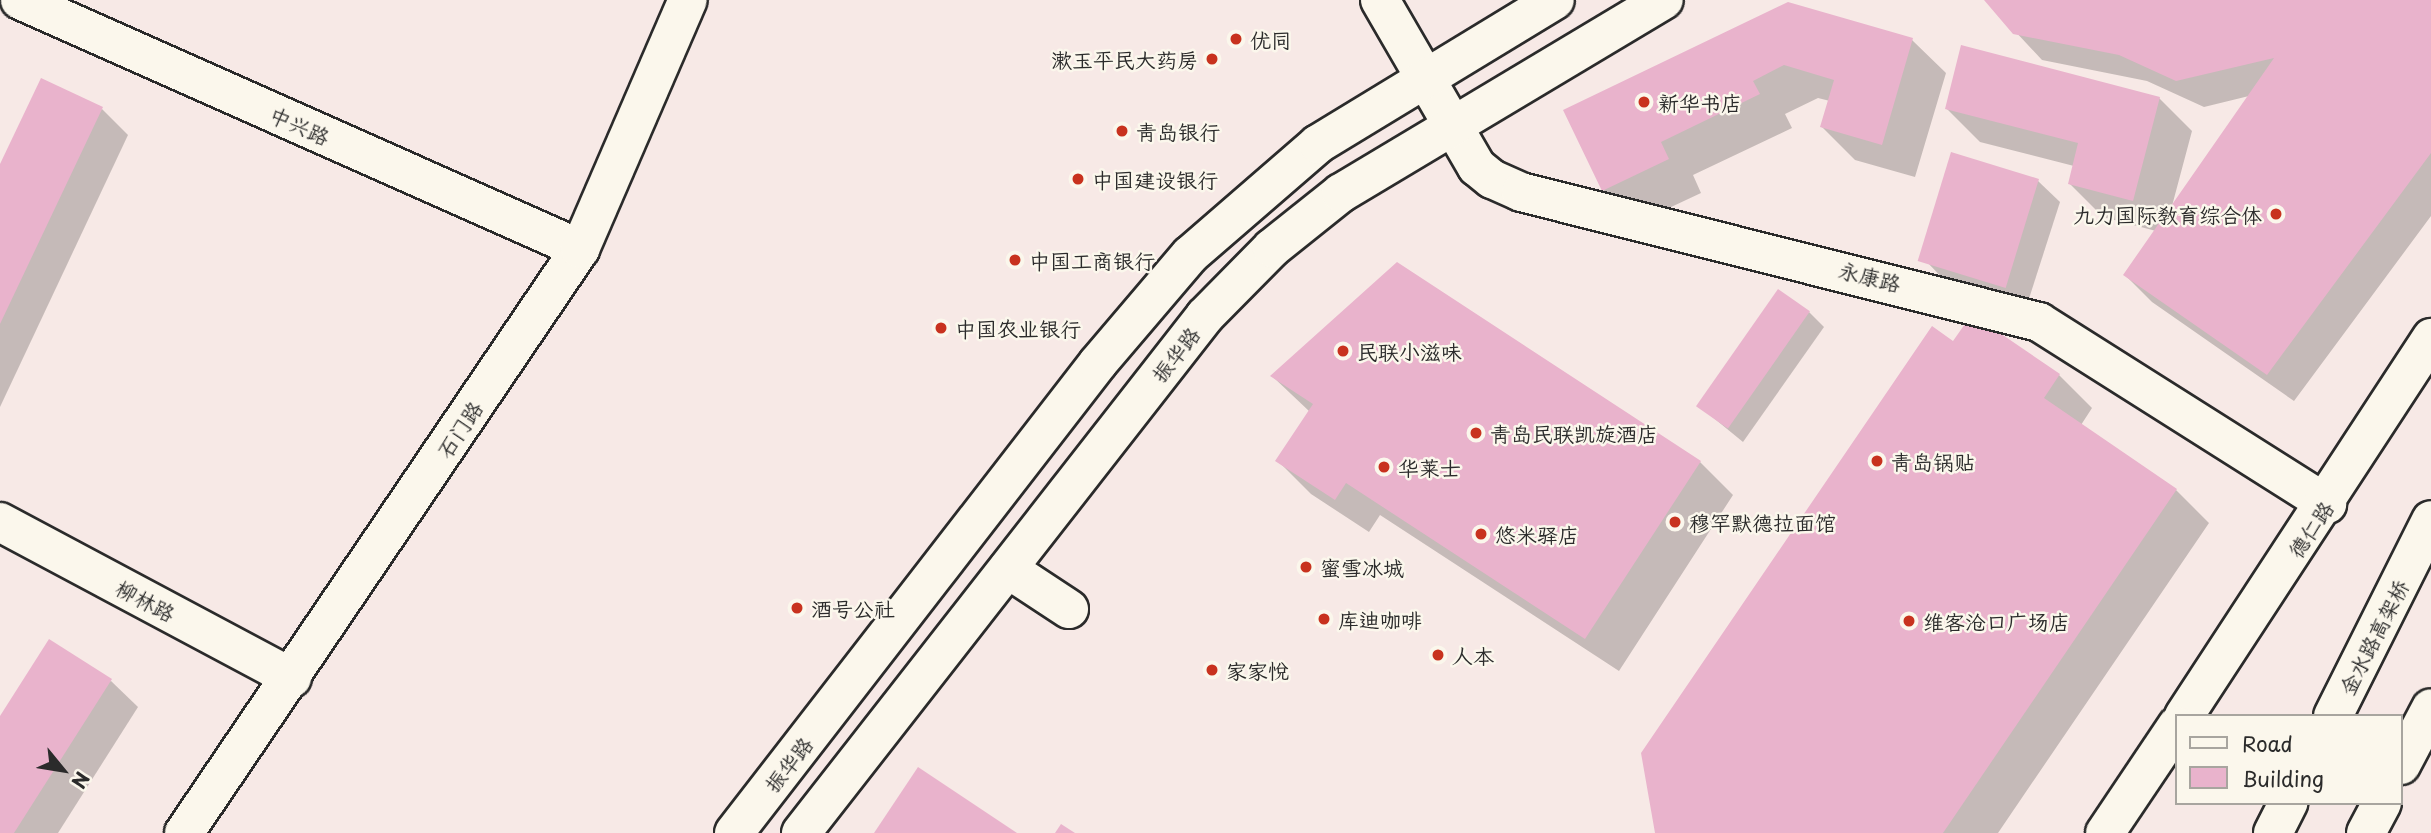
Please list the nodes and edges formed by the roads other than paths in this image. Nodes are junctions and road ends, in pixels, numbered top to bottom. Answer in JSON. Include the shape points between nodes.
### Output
{"nodes":[{"id":1,"x":20,"y":0,"type":"edge"},
{"id":2,"x":688,"y":0,"type":"edge"},
{"id":3,"x":1380,"y":0,"type":"edge"},
{"id":4,"x":1555,"y":0,"type":"edge"},
{"id":5,"x":1664,"y":0,"type":"edge"},
{"id":6,"x":1427,"y":74,"type":"junction"},
{"id":7,"x":1451,"y":124,"type":"junction"},
{"id":8,"x":580,"y":249,"type":"junction"},
{"id":9,"x":2431,"y":338,"type":"edge"},
{"id":10,"x":2327,"y":504,"type":"junction"},
{"id":11,"x":2431,"y":520,"type":"edge"},
{"id":12,"x":0,"y":522,"type":"edge"},
{"id":13,"x":1008,"y":569,"type":"junction"},
{"id":14,"x":1069,"y":608,"type":"dead end"},
{"id":15,"x":292,"y":678,"type":"junction"},
{"id":16,"x":2431,"y":708,"type":"edge"},
{"id":17,"x":2185,"y":714,"type":"edge"},
{"id":18,"x":2334,"y":714,"type":"edge"},
{"id":19,"x":2176,"y":727,"type":"edge"},
{"id":20,"x":2403,"y":761,"type":"edge"},
{"id":21,"x":2287,"y":805,"type":"edge"},
{"id":22,"x":2381,"y":805,"type":"edge"},
{"id":23,"x":184,"y":833,"type":"edge"},
{"id":24,"x":734,"y":833,"type":"edge"},
{"id":25,"x":801,"y":833,"type":"edge"},
{"id":26,"x":2105,"y":833,"type":"edge"},
{"id":27,"x":2273,"y":833,"type":"edge"},
{"id":28,"x":2366,"y":833,"type":"edge"}],
"edges":[{"from":1,"to":8,"type":"main road","name":"中兴路"},
{"from":2,"to":8,"type":"main road","name":"石门路"},
{"from":3,"to":6,"type":"main road","name":"永康路"},
{"from":4,"to":6,"type":"main road","name":"振华路"},
{"from":5,"to":7,"type":"main road","name":"振华路"},
{"from":6,"to":7,"type":"main road","name":"永康路"},
{"from":6,"to":24,"type":"main road","name":"振华路","via":[[1272,178],[1190,255],[1098,363]]},
{"from":7,"to":10,"type":"main road","name":"永康路","via":[[1477,167],[1521,192],[2039,322]]},
{"from":7,"to":13,"type":"main road","name":"振华路","via":[[1341,193],[1272,248],[1205,316]]},
{"from":8,"to":15,"type":"main road","name":"石门路"},
{"from":9,"to":10,"type":"main road","name":"德仁路"},
{"from":10,"to":17,"type":"main road","name":"德仁路"},
{"from":11,"to":18,"type":"main road","name":"金水路高架桥"},
{"from":12,"to":15,"type":"main road","name":"柳林路"},
{"from":13,"to":14,"type":"main road"},
{"from":13,"to":25,"type":"main road","name":"振华路"},
{"from":15,"to":23,"type":"main road","name":"石门路"},
{"from":16,"to":20,"type":"main road"},
{"from":19,"to":26,"type":"main road"},
{"from":21,"to":27,"type":"main road"},
{"from":22,"to":28,"type":"main road"}]}
